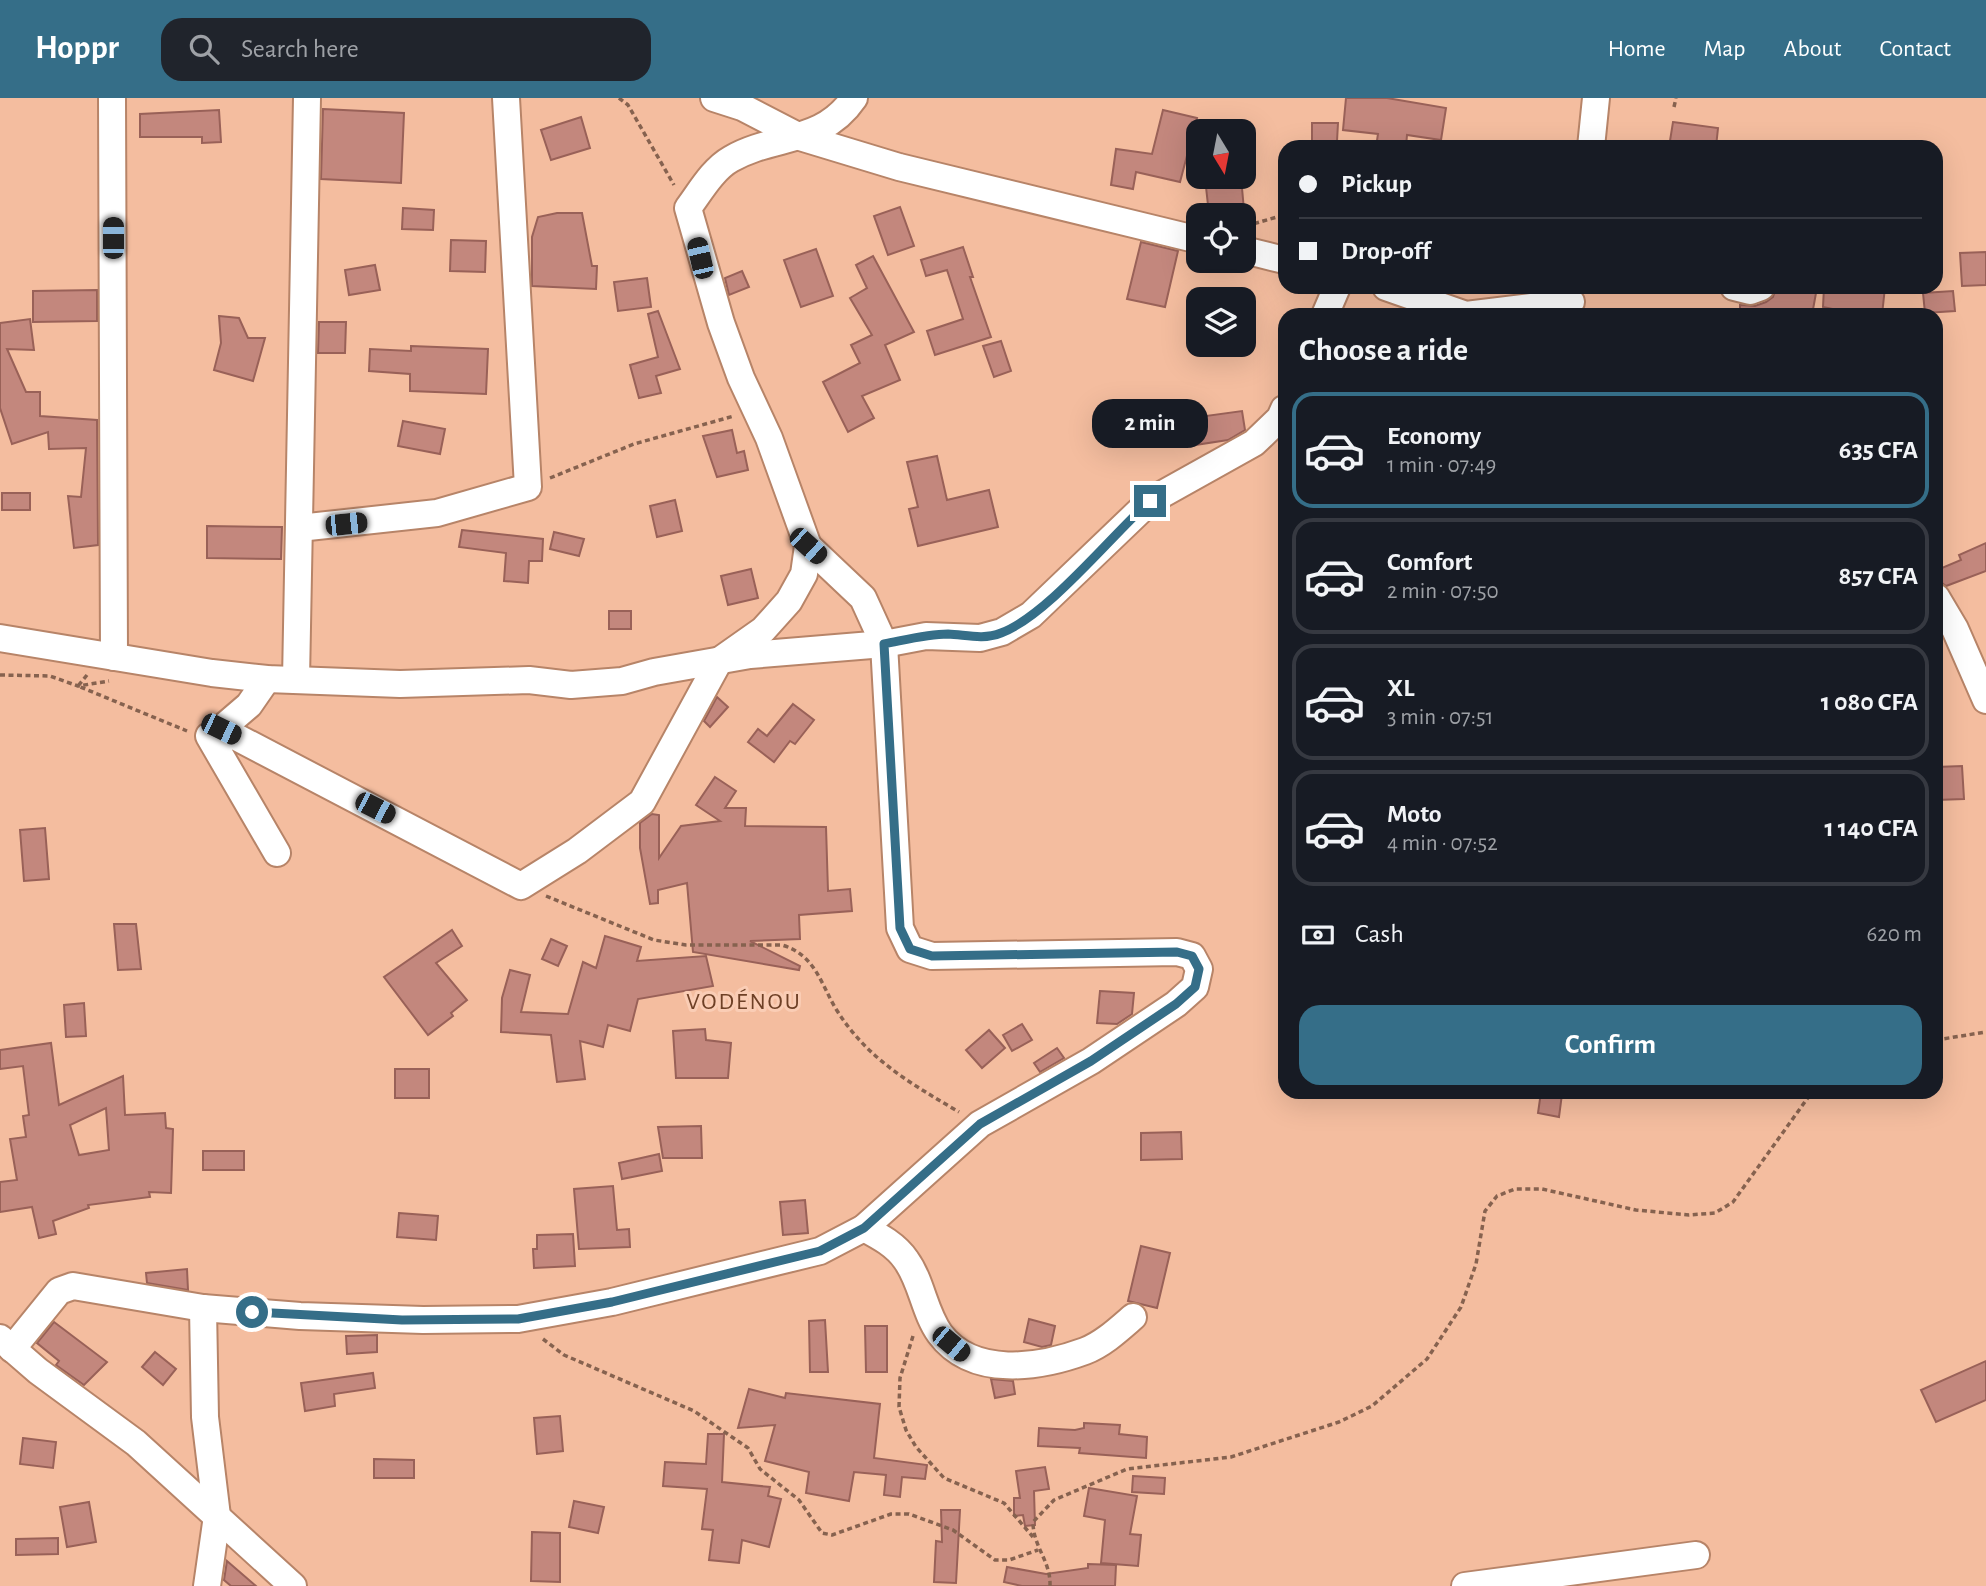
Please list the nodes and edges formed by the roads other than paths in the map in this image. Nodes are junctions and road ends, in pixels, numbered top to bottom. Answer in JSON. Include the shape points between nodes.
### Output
{"nodes":[{"id":1,"x":113,"y":98,"type":"edge"},
{"id":2,"x":307,"y":98,"type":"edge"},
{"id":3,"x":506,"y":98,"type":"edge"},
{"id":4,"x":714,"y":98,"type":"edge"},
{"id":5,"x":854,"y":98,"type":"edge"},
{"id":6,"x":1596,"y":98,"type":"edge"},
{"id":7,"x":800,"y":137,"type":"junction"},
{"id":8,"x":1592,"y":140,"type":"edge"},
{"id":9,"x":1186,"y":237,"type":"edge"},
{"id":10,"x":1256,"y":253,"type":"edge"},
{"id":11,"x":1278,"y":258,"type":"edge"},
{"id":12,"x":1406,"y":294,"type":"edge"},
{"id":13,"x":1572,"y":301,"type":"edge"},
{"id":14,"x":1446,"y":308,"type":"edge"},
{"id":15,"x":1519,"y":308,"type":"edge"},
{"id":16,"x":1278,"y":417,"type":"edge"},
{"id":17,"x":299,"y":528,"type":"junction"},
{"id":18,"x":808,"y":546,"type":"junction"},
{"id":19,"x":1943,"y":609,"type":"edge"},
{"id":20,"x":0,"y":638,"type":"edge"},
{"id":21,"x":884,"y":644,"type":"junction"},
{"id":22,"x":109,"y":656,"type":"junction"},
{"id":23,"x":719,"y":661,"type":"junction"},
{"id":24,"x":267,"y":678,"type":"junction"},
{"id":25,"x":296,"y":680,"type":"junction"},
{"id":26,"x":1986,"y":700,"type":"edge"},
{"id":27,"x":215,"y":732,"type":"junction"},
{"id":28,"x":277,"y":853,"type":"dead end"},
{"id":29,"x":864,"y":1228,"type":"junction"},
{"id":30,"x":203,"y":1308,"type":"junction"},
{"id":31,"x":1133,"y":1317,"type":"dead end"},
{"id":32,"x":6,"y":1343,"type":"edge"},
{"id":33,"x":217,"y":1516,"type":"junction"},
{"id":34,"x":1696,"y":1555,"type":"dead end"},
{"id":35,"x":206,"y":1586,"type":"edge"},
{"id":36,"x":293,"y":1586,"type":"edge"},
{"id":37,"x":1465,"y":1586,"type":"edge"}],
"edges":[{"from":1,"to":22,"type":"street"},
{"from":2,"to":17,"type":"street"},
{"from":3,"to":17,"type":"street","via":[[528,487],[437,513]]},
{"from":4,"to":7,"type":"street"},
{"from":5,"to":7,"type":"street","via":[[830,124]]},
{"from":6,"to":8,"type":"street"},
{"from":7,"to":9,"type":"street","via":[[899,167]]},
{"from":7,"to":18,"type":"street","via":[[729,160],[688,208],[721,323]]},
{"from":10,"to":11,"type":"street"},
{"from":12,"to":14,"type":"street"},
{"from":13,"to":15,"type":"street"},
{"from":16,"to":21,"type":"street","via":[[1254,443],[1150,501],[1057,592],[1003,632],[980,638],[926,636]]},
{"from":17,"to":25,"type":"street"},
{"from":18,"to":21,"type":"street","via":[[863,598]]},
{"from":18,"to":23,"type":"street","via":[[804,573],[789,601],[763,630]]},
{"from":19,"to":26,"type":"street"},
{"from":20,"to":22,"type":"street"},
{"from":21,"to":23,"type":"street"},
{"from":21,"to":29,"type":"street","via":[[900,928],[910,949],[932,956],[1177,952],[1192,956],[1199,969],[1195,987],[1176,1004],[1091,1061],[980,1124]]},
{"from":22,"to":24,"type":"street"},
{"from":23,"to":25,"type":"street","via":[[596,685],[529,680],[400,684]]},
{"from":23,"to":27,"type":"street","via":[[642,802],[521,886]]},
{"from":24,"to":25,"type":"street"},
{"from":24,"to":27,"type":"street","via":[[249,705]]},
{"from":27,"to":28,"type":"street"},
{"from":29,"to":30,"type":"street","via":[[820,1251],[612,1302],[518,1319],[361,1319]]},
{"from":29,"to":31,"type":"street","via":[[907,1260],[941,1335],[978,1363],[1009,1366],[1084,1351]]},
{"from":30,"to":32,"type":"street","via":[[90,1287],[65,1287]]},
{"from":30,"to":33,"type":"street","via":[[205,1417]]},
{"from":32,"to":33,"type":"street","via":[[136,1443]]},
{"from":33,"to":35,"type":"street"},
{"from":33,"to":36,"type":"street"},
{"from":34,"to":37,"type":"street"}]}
